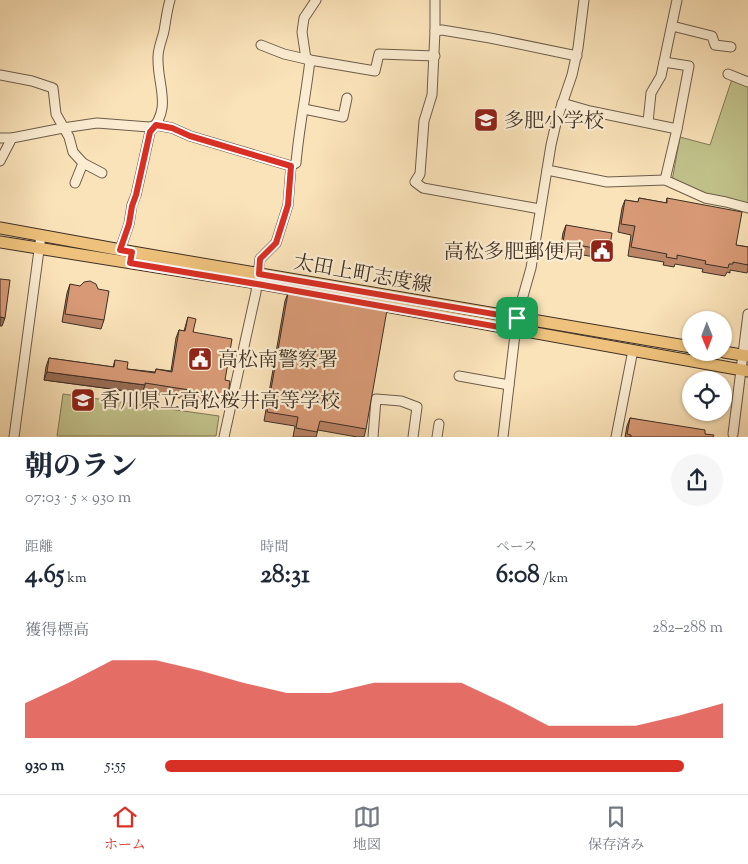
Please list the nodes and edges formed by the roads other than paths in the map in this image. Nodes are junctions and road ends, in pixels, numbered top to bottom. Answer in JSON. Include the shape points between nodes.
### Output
{"nodes":[{"id":1,"x":170,"y":0,"type":"edge"},
{"id":2,"x":316,"y":0,"type":"edge"},
{"id":3,"x":435,"y":0,"type":"edge"},
{"id":4,"x":584,"y":0,"type":"edge"},
{"id":5,"x":677,"y":0,"type":"edge"},
{"id":6,"x":672,"y":26,"type":"junction"},
{"id":7,"x":435,"y":31,"type":"junction"},
{"id":8,"x":261,"y":45,"type":"dead end"},
{"id":9,"x":731,"y":47,"type":"dead end"},
{"id":10,"x":434,"y":56,"type":"junction"},
{"id":11,"x":577,"y":56,"type":"junction"},
{"id":12,"x":308,"y":60,"type":"junction"},
{"id":13,"x":664,"y":62,"type":"junction"},
{"id":14,"x":728,"y":74,"type":"dead end"},
{"id":15,"x":0,"y":75,"type":"edge"},
{"id":16,"x":748,"y":82,"type":"edge"},
{"id":17,"x":347,"y":98,"type":"dead end"},
{"id":18,"x":562,"y":103,"type":"junction"},
{"id":19,"x":304,"y":109,"type":"junction"},
{"id":20,"x":648,"y":122,"type":"junction"},
{"id":21,"x":156,"y":125,"type":"junction"},
{"id":22,"x":63,"y":128,"type":"junction"},
{"id":23,"x":677,"y":129,"type":"junction"},
{"id":24,"x":0,"y":138,"type":"edge"},
{"id":25,"x":12,"y":138,"type":"junction"},
{"id":26,"x":0,"y":161,"type":"edge"},
{"id":27,"x":83,"y":163,"type":"junction"},
{"id":28,"x":291,"y":166,"type":"junction"},
{"id":29,"x":547,"y":170,"type":"junction"},
{"id":30,"x":102,"y":173,"type":"dead end"},
{"id":31,"x":665,"y":180,"type":"junction"},
{"id":32,"x":75,"y":183,"type":"dead end"},
{"id":33,"x":748,"y":208,"type":"edge"},
{"id":34,"x":540,"y":209,"type":"junction"},
{"id":35,"x":0,"y":228,"type":"edge"},
{"id":36,"x":41,"y":234,"type":"junction"},
{"id":37,"x":0,"y":242,"type":"edge"},
{"id":38,"x":39,"y":248,"type":"junction"},
{"id":39,"x":120,"y":250,"type":"junction"},
{"id":40,"x":131,"y":258,"type":"junction"},
{"id":41,"x":258,"y":278,"type":"junction"},
{"id":42,"x":748,"y":314,"type":"edge"},
{"id":43,"x":517,"y":318,"type":"junction"},
{"id":44,"x":516,"y":330,"type":"junction"},
{"id":45,"x":682,"y":346,"type":"edge"},
{"id":46,"x":633,"y":350,"type":"junction"},
{"id":47,"x":732,"y":354,"type":"edge"},
{"id":48,"x":745,"y":356,"type":"edge"},
{"id":49,"x":744,"y":370,"type":"edge"},
{"id":50,"x":459,"y":376,"type":"dead end"},
{"id":51,"x":509,"y":385,"type":"junction"},
{"id":52,"x":439,"y":424,"type":"dead end"},
{"id":53,"x":733,"y":434,"type":"dead end"},
{"id":54,"x":14,"y":436,"type":"edge"},
{"id":55,"x":224,"y":436,"type":"edge"},
{"id":56,"x":373,"y":436,"type":"edge"},
{"id":57,"x":412,"y":436,"type":"edge"},
{"id":58,"x":437,"y":436,"type":"edge"},
{"id":59,"x":503,"y":436,"type":"edge"},
{"id":60,"x":616,"y":436,"type":"edge"}],
"edges":[{"from":1,"to":21,"type":"street","via":[[158,50],[163,99]]},
{"from":2,"to":12,"type":"street","via":[[304,18],[302,32]]},
{"from":3,"to":7,"type":"street"},
{"from":4,"to":11,"type":"street"},
{"from":5,"to":6,"type":"street"},
{"from":6,"to":9,"type":"street","via":[[712,36],[715,45]]},
{"from":6,"to":13,"type":"street"},
{"from":7,"to":10,"type":"street"},
{"from":7,"to":11,"type":"street","via":[[490,38]]},
{"from":8,"to":12,"type":"street"},
{"from":10,"to":12,"type":"street","via":[[379,54],[375,71]]},
{"from":10,"to":34,"type":"street","via":[[432,95],[424,121],[420,174],[415,182],[423,188]]},
{"from":11,"to":18,"type":"street"},
{"from":12,"to":19,"type":"street"},
{"from":13,"to":20,"type":"street","via":[[661,76],[651,93]]},
{"from":13,"to":23,"type":"street","via":[[690,66]]},
{"from":14,"to":16,"type":"street"},
{"from":15,"to":22,"type":"street","via":[[53,88],[56,114]]},
{"from":17,"to":19,"type":"street","via":[[343,117]]},
{"from":18,"to":20,"type":"street"},
{"from":18,"to":29,"type":"street"},
{"from":19,"to":28,"type":"street","via":[[296,163]]},
{"from":20,"to":23,"type":"street"},
{"from":21,"to":22,"type":"street","via":[[97,123]]},
{"from":21,"to":28,"type":"street"},
{"from":21,"to":39,"type":"street","via":[[150,132]]},
{"from":22,"to":25,"type":"street"},
{"from":22,"to":27,"type":"street","via":[[73,152]]},
{"from":23,"to":31,"type":"street"},
{"from":24,"to":25,"type":"street"},
{"from":25,"to":26,"type":"street"},
{"from":27,"to":30,"type":"street"},
{"from":27,"to":32,"type":"street"},
{"from":28,"to":41,"type":"street","via":[[288,205],[276,243],[260,259]]},
{"from":29,"to":31,"type":"street","via":[[607,182]]},
{"from":29,"to":34,"type":"street"},
{"from":31,"to":33,"type":"street","via":[[706,198]]},
{"from":34,"to":43,"type":"street"},
{"from":35,"to":36,"type":"main road","name":"太田上町志度線"},
{"from":36,"to":38,"type":"street"},
{"from":36,"to":39,"type":"main road","name":"太田上町志度線"},
{"from":37,"to":38,"type":"main road","name":"太田上町志度線"},
{"from":38,"to":40,"type":"main road","name":"太田上町志度線"},
{"from":38,"to":54,"type":"street"},
{"from":39,"to":40,"type":"main road","name":"太田上町志度線"},
{"from":40,"to":41,"type":"main road","name":"太田上町志度線"},
{"from":41,"to":43,"type":"main road","name":"太田上町志度線"},
{"from":41,"to":44,"type":"main road","name":"太田上町志度線"},
{"from":41,"to":55,"type":"street"},
{"from":42,"to":48,"type":"street"},
{"from":43,"to":44,"type":"street"},
{"from":43,"to":45,"type":"main road","name":"太田上町志度線"},
{"from":44,"to":46,"type":"main road","name":"太田上町志度線"},
{"from":44,"to":51,"type":"street"},
{"from":46,"to":49,"type":"main road","name":"太田上町志度線"},
{"from":46,"to":60,"type":"street"},
{"from":47,"to":48,"type":"main road"},
{"from":48,"to":49,"type":"street"},
{"from":49,"to":53,"type":"street"},
{"from":50,"to":51,"type":"street"},
{"from":51,"to":59,"type":"street"},
{"from":52,"to":58,"type":"street"},
{"from":56,"to":57,"type":"street","via":[[376,399],[401,401],[417,407]]}]}
